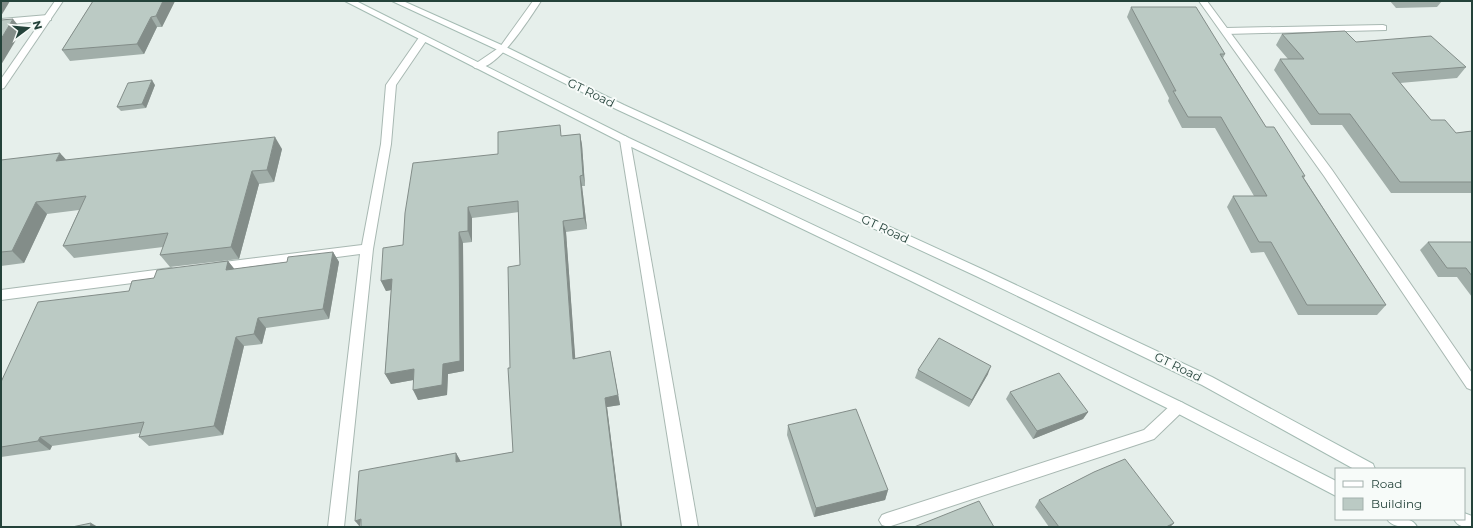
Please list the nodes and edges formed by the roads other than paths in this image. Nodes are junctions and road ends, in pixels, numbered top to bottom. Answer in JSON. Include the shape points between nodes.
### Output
{"nodes":[{"id":1,"x":59,"y":1,"type":"edge"},
{"id":2,"x":349,"y":1,"type":"edge"},
{"id":3,"x":396,"y":1,"type":"edge"},
{"id":4,"x":537,"y":1,"type":"edge"},
{"id":5,"x":1203,"y":1,"type":"edge"},
{"id":6,"x":48,"y":18,"type":"junction"},
{"id":7,"x":1,"y":22,"type":"edge"},
{"id":8,"x":1383,"y":28,"type":"dead end"},
{"id":9,"x":1226,"y":31,"type":"junction"},
{"id":10,"x":422,"y":38,"type":"junction"},
{"id":11,"x":503,"y":49,"type":"junction"},
{"id":12,"x":478,"y":66,"type":"junction"},
{"id":13,"x":1,"y":86,"type":"edge"},
{"id":14,"x":625,"y":140,"type":"junction"},
{"id":15,"x":367,"y":249,"type":"junction"},
{"id":16,"x":204,"y":269,"type":"edge"},
{"id":17,"x":180,"y":272,"type":"edge"},
{"id":18,"x":1,"y":295,"type":"edge"},
{"id":19,"x":1472,"y":384,"type":"edge"},
{"id":20,"x":1178,"y":407,"type":"junction"},
{"id":21,"x":1366,"y":468,"type":"edge"},
{"id":22,"x":1335,"y":488,"type":"edge"},
{"id":23,"x":886,"y":520,"type":"dead end"},
{"id":24,"x":336,"y":527,"type":"edge"},
{"id":25,"x":690,"y":527,"type":"edge"}],
"edges":[{"from":1,"to":6,"type":"street"},
{"from":2,"to":10,"type":"street"},
{"from":3,"to":11,"type":"street","name":"GT Road"},
{"from":4,"to":11,"type":"street"},
{"from":5,"to":9,"type":"street"},
{"from":6,"to":7,"type":"street"},
{"from":6,"to":13,"type":"street"},
{"from":8,"to":9,"type":"street"},
{"from":9,"to":19,"type":"street","via":[[1328,173]]},
{"from":10,"to":12,"type":"street"},
{"from":10,"to":15,"type":"street","via":[[391,85],[386,144]]},
{"from":11,"to":12,"type":"street"},
{"from":11,"to":21,"type":"street","name":"GT Road","via":[[620,107],[1207,381]]},
{"from":12,"to":14,"type":"street"},
{"from":14,"to":20,"type":"street"},
{"from":14,"to":25,"type":"street"},
{"from":15,"to":16,"type":"street"},
{"from":15,"to":24,"type":"street"},
{"from":17,"to":18,"type":"street"},
{"from":20,"to":22,"type":"street"},
{"from":20,"to":23,"type":"street","via":[[1149,435]]}]}
